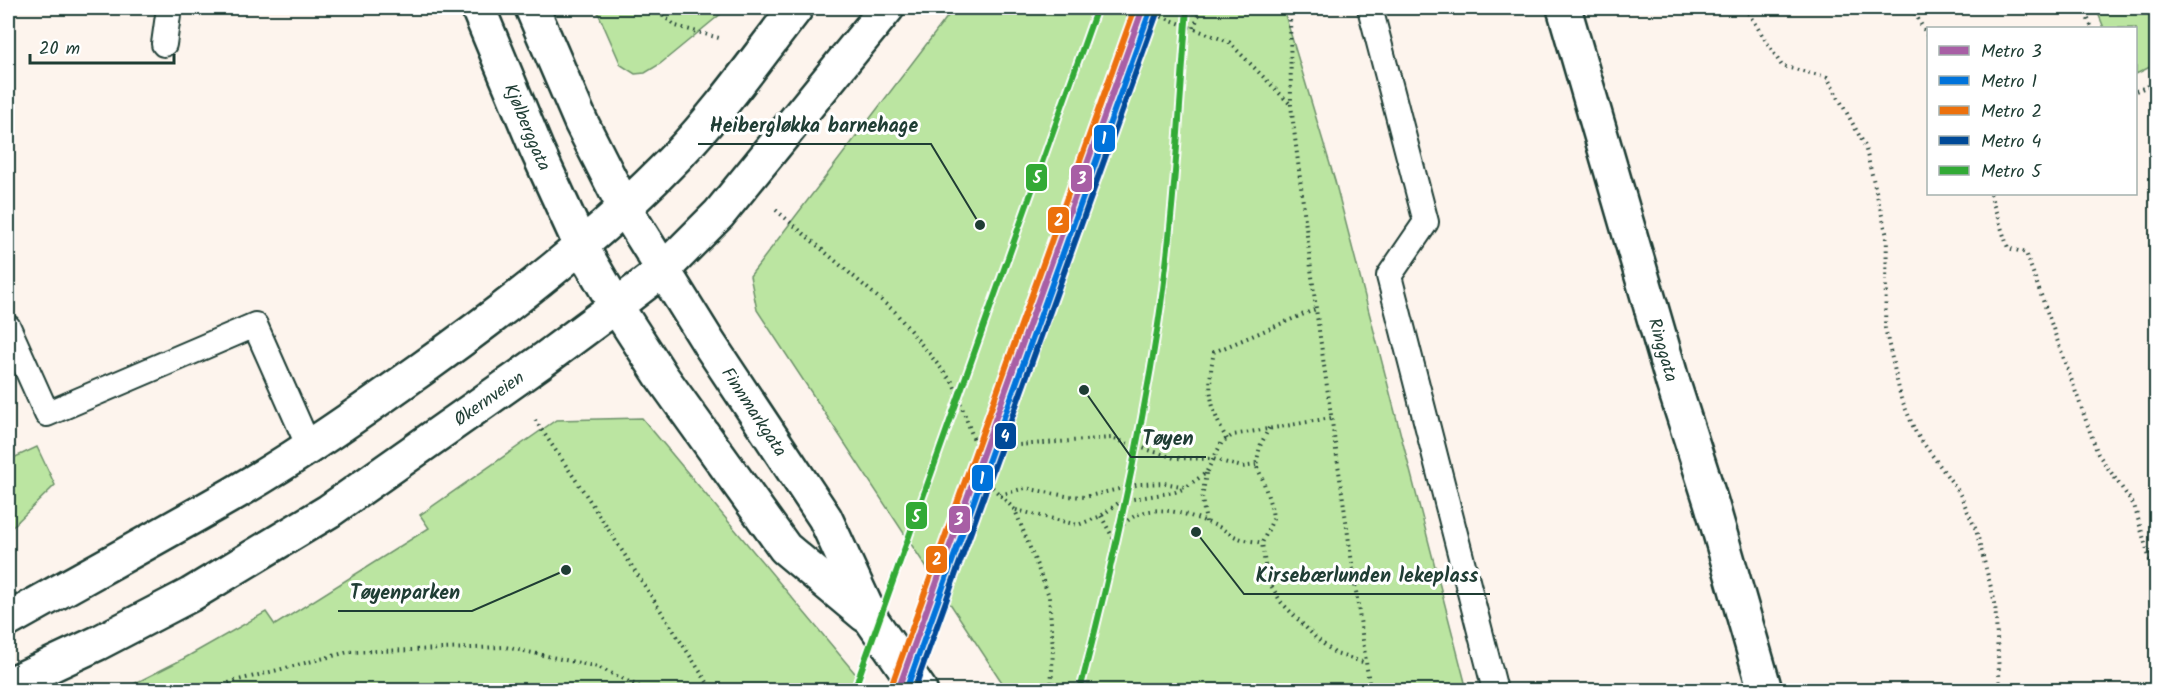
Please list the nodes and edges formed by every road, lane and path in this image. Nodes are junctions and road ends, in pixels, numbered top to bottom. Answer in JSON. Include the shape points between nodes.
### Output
{"nodes":[{"id":1,"x":169,"y":8,"type":"edge"},
{"id":2,"x":478,"y":8,"type":"edge"},
{"id":3,"x":532,"y":8,"type":"edge"},
{"id":4,"x":653,"y":8,"type":"edge"},
{"id":5,"x":796,"y":8,"type":"edge"},
{"id":6,"x":887,"y":8,"type":"edge"},
{"id":7,"x":1139,"y":8,"type":"edge"},
{"id":8,"x":1201,"y":8,"type":"edge"},
{"id":9,"x":1290,"y":8,"type":"edge"},
{"id":10,"x":1370,"y":8,"type":"edge"},
{"id":11,"x":1564,"y":8,"type":"edge"},
{"id":12,"x":1745,"y":8,"type":"edge"},
{"id":13,"x":1911,"y":8,"type":"edge"},
{"id":14,"x":2083,"y":8,"type":"edge"},
{"id":15,"x":2092,"y":27,"type":"edge"},
{"id":16,"x":1194,"y":28,"type":"junction"},
{"id":17,"x":1927,"y":34,"type":"edge"},
{"id":18,"x":728,"y":40,"type":"dead end"},
{"id":19,"x":164,"y":44,"type":"dead end"},
{"id":20,"x":2157,"y":83,"type":"edge"},
{"id":21,"x":2137,"y":91,"type":"edge"},
{"id":22,"x":1291,"y":105,"type":"junction"},
{"id":23,"x":1990,"y":195,"type":"edge"},
{"id":24,"x":768,"y":204,"type":"dead end"},
{"id":25,"x":624,"y":207,"type":"junction"},
{"id":26,"x":581,"y":246,"type":"junction"},
{"id":27,"x":663,"y":270,"type":"junction"},
{"id":28,"x":616,"y":306,"type":"junction"},
{"id":29,"x":1316,"y":309,"type":"junction"},
{"id":30,"x":8,"y":327,"type":"edge"},
{"id":31,"x":1332,"y":418,"type":"junction"},
{"id":32,"x":535,"y":420,"type":"dead end"},
{"id":33,"x":1269,"y":428,"type":"junction"},
{"id":34,"x":1227,"y":439,"type":"junction"},
{"id":35,"x":309,"y":447,"type":"junction"},
{"id":36,"x":978,"y":452,"type":"junction"},
{"id":37,"x":1213,"y":459,"type":"junction"},
{"id":38,"x":1256,"y":465,"type":"junction"},
{"id":39,"x":1206,"y":472,"type":"junction"},
{"id":40,"x":1186,"y":487,"type":"junction"},
{"id":41,"x":999,"y":495,"type":"junction"},
{"id":42,"x":1016,"y":510,"type":"junction"},
{"id":43,"x":1101,"y":516,"type":"junction"},
{"id":44,"x":1206,"y":523,"type":"junction"},
{"id":45,"x":1262,"y":543,"type":"junction"},
{"id":46,"x":2157,"y":581,"type":"edge"},
{"id":47,"x":8,"y":620,"type":"edge"},
{"id":48,"x":873,"y":622,"type":"junction"},
{"id":49,"x":1366,"y":663,"type":"junction"},
{"id":50,"x":8,"y":685,"type":"edge"},
{"id":51,"x":212,"y":690,"type":"edge"},
{"id":52,"x":646,"y":690,"type":"edge"},
{"id":53,"x":712,"y":690,"type":"edge"},
{"id":54,"x":920,"y":690,"type":"edge"},
{"id":55,"x":1051,"y":690,"type":"edge"},
{"id":56,"x":1370,"y":690,"type":"edge"},
{"id":57,"x":1495,"y":690,"type":"edge"},
{"id":58,"x":1765,"y":690,"type":"edge"},
{"id":59,"x":2000,"y":690,"type":"edge"}],
"edges":[{"from":1,"to":19,"type":"lane"},
{"from":2,"to":26,"type":"main road","name":"Kjølberggata"},
{"from":3,"to":25,"type":"main road","via":[[580,122]]},
{"from":4,"to":18,"type":"path","via":[[676,26]]},
{"from":5,"to":25,"type":"main road","via":[[676,157]]},
{"from":6,"to":27,"type":"main road","name":"Økernveien","via":[[719,214]]},
{"from":7,"to":16,"type":"path"},
{"from":8,"to":16,"type":"path"},
{"from":9,"to":22,"type":"path"},
{"from":10,"to":57,"type":"lane","via":[[1426,222],[1389,276]]},
{"from":11,"to":58,"type":"main road","name":"Ringgata"},
{"from":12,"to":59,"type":"path","via":[[1782,66],[1827,76],[1865,146],[1887,236],[1885,328],[1901,398],[1916,432],[1959,492],[1976,530],[1995,603]]},
{"from":13,"to":17,"type":"path"},
{"from":14,"to":15,"type":"path"},
{"from":16,"to":22,"type":"path","via":[[1229,42]]},
{"from":20,"to":21,"type":"path"},
{"from":22,"to":29,"type":"path"},
{"from":23,"to":46,"type":"path","via":[[2008,248],[2026,253],[2098,454],[2134,505]]},
{"from":24,"to":36,"type":"path","via":[[896,312],[953,383]]},
{"from":25,"to":26,"type":"main road"},
{"from":25,"to":27,"type":"main road","name":"Finnmarkgata"},
{"from":26,"to":28,"type":"main road","name":"Finnmarkgata"},
{"from":26,"to":35,"type":"main road","via":[[442,354]]},
{"from":27,"to":28,"type":"main road","name":"Økernveien"},
{"from":27,"to":48,"type":"main road","name":"Finnmarkgata","via":[[825,518]]},
{"from":28,"to":48,"type":"main road","name":"Finnmarkgata","via":[[672,392],[785,548]]},
{"from":28,"to":50,"type":"main road","name":"Økernveien","via":[[320,516],[190,595]]},
{"from":29,"to":31,"type":"path"},
{"from":29,"to":34,"type":"path","via":[[1214,352],[1209,375],[1211,398],[1216,421]]},
{"from":30,"to":35,"type":"lane","via":[[47,414],[255,325]]},
{"from":31,"to":33,"type":"path"},
{"from":31,"to":49,"type":"path"},
{"from":32,"to":53,"type":"path"},
{"from":33,"to":34,"type":"path"},
{"from":33,"to":38,"type":"path"},
{"from":34,"to":37,"type":"path"},
{"from":35,"to":47,"type":"main road"},
{"from":36,"to":37,"type":"path","via":[[1111,438],[1174,458]]},
{"from":36,"to":41,"type":"path","via":[[991,486]]},
{"from":37,"to":38,"type":"path","via":[[1242,467]]},
{"from":37,"to":39,"type":"path"},
{"from":38,"to":45,"type":"path","via":[[1273,519]]},
{"from":39,"to":40,"type":"path"},
{"from":39,"to":44,"type":"path","via":[[1202,499]]},
{"from":40,"to":41,"type":"path","via":[[1140,484],[1085,496],[1025,488]]},
{"from":40,"to":43,"type":"path","via":[[1121,501]]},
{"from":41,"to":42,"type":"path"},
{"from":42,"to":43,"type":"path","via":[[1078,525]]},
{"from":42,"to":55,"type":"path","via":[[1049,596]]},
{"from":43,"to":44,"type":"path","via":[[1113,538],[1131,517],[1158,509],[1173,510]]},
{"from":44,"to":45,"type":"path"},
{"from":45,"to":49,"type":"path","via":[[1267,579],[1281,602],[1336,654]]},
{"from":48,"to":54,"type":"main road","name":"Finnmarkgata"},
{"from":49,"to":56,"type":"path"},
{"from":51,"to":52,"type":"path","via":[[348,652],[505,647],[598,667]]}]}
